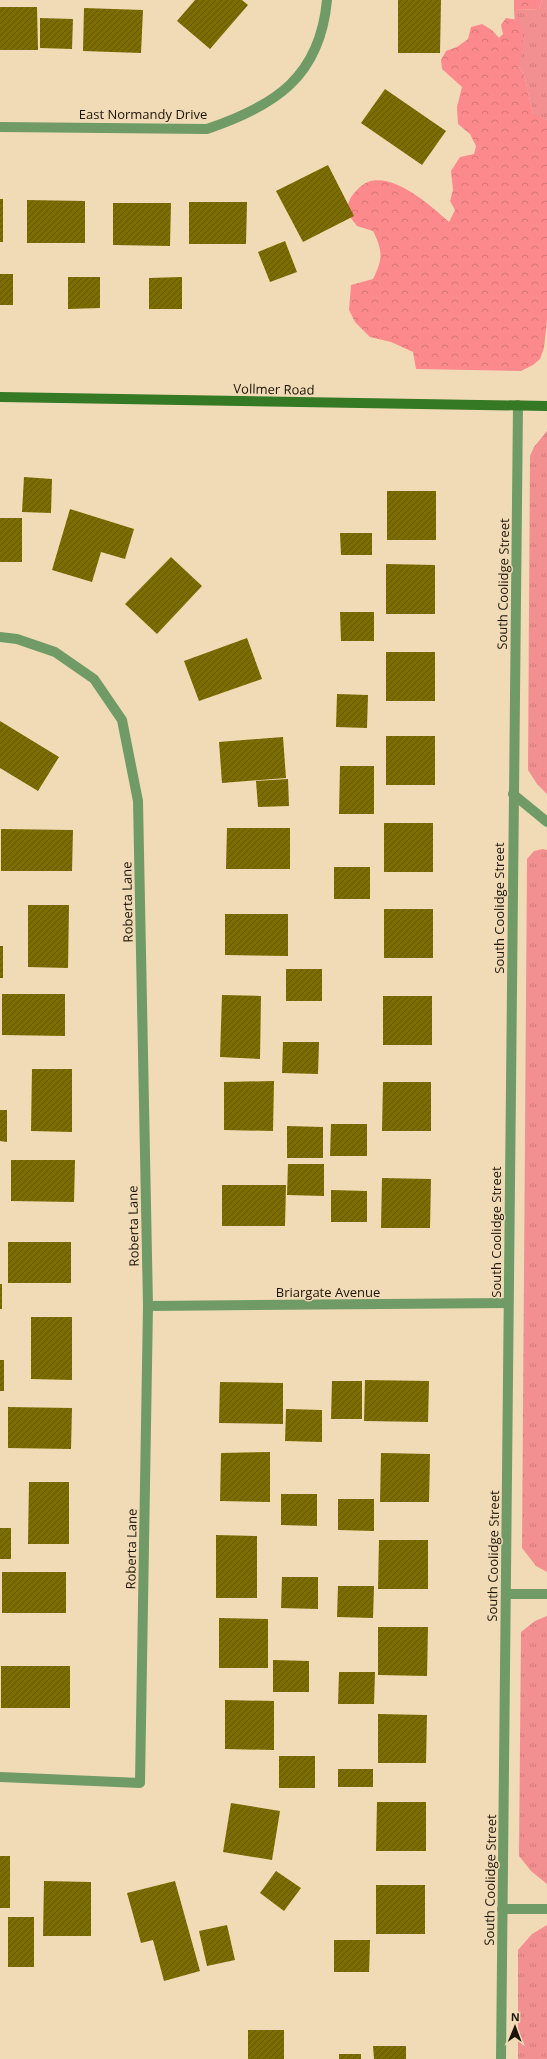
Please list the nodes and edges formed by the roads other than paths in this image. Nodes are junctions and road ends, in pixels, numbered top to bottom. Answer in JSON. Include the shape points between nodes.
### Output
{"nodes":[{"id":1,"x":327,"y":0,"type":"edge"},
{"id":2,"x":0,"y":127,"type":"edge"},
{"id":3,"x":0,"y":397,"type":"edge"},
{"id":4,"x":518,"y":405,"type":"junction"},
{"id":5,"x":547,"y":406,"type":"edge"},
{"id":6,"x":0,"y":637,"type":"edge"},
{"id":7,"x":513,"y":794,"type":"junction"},
{"id":8,"x":547,"y":822,"type":"edge"},
{"id":9,"x":508,"y":1303,"type":"junction"},
{"id":10,"x":148,"y":1306,"type":"junction"},
{"id":11,"x":506,"y":1594,"type":"junction"},
{"id":12,"x":547,"y":1594,"type":"edge"},
{"id":13,"x":0,"y":1777,"type":"edge"},
{"id":14,"x":502,"y":1909,"type":"junction"},
{"id":15,"x":547,"y":1909,"type":"edge"},
{"id":16,"x":501,"y":2059,"type":"edge"}],
"edges":[{"from":1,"to":2,"type":"street","name":"East Normandy Drive","via":[[321,35],[299,77],[279,96],[239,118],[207,129]]},
{"from":3,"to":4,"type":"main road","name":"Vollmer Road"},
{"from":4,"to":5,"type":"main road","name":"Vollmer Road"},
{"from":4,"to":7,"type":"street","name":"South Coolidge Street"},
{"from":6,"to":10,"type":"street","name":"Roberta Lane","via":[[55,652],[94,678],[122,720],[138,802]]},
{"from":7,"to":8,"type":"street"},
{"from":7,"to":9,"type":"street","name":"South Coolidge Street"},
{"from":9,"to":10,"type":"street","name":"Briargate Avenue"},
{"from":9,"to":11,"type":"street","name":"South Coolidge Street"},
{"from":10,"to":13,"type":"street","name":"Roberta Lane","via":[[140,1783]]},
{"from":11,"to":12,"type":"street"},
{"from":11,"to":14,"type":"street","name":"South Coolidge Street"},
{"from":14,"to":15,"type":"street"},
{"from":14,"to":16,"type":"street","name":"South Coolidge Street"}]}
